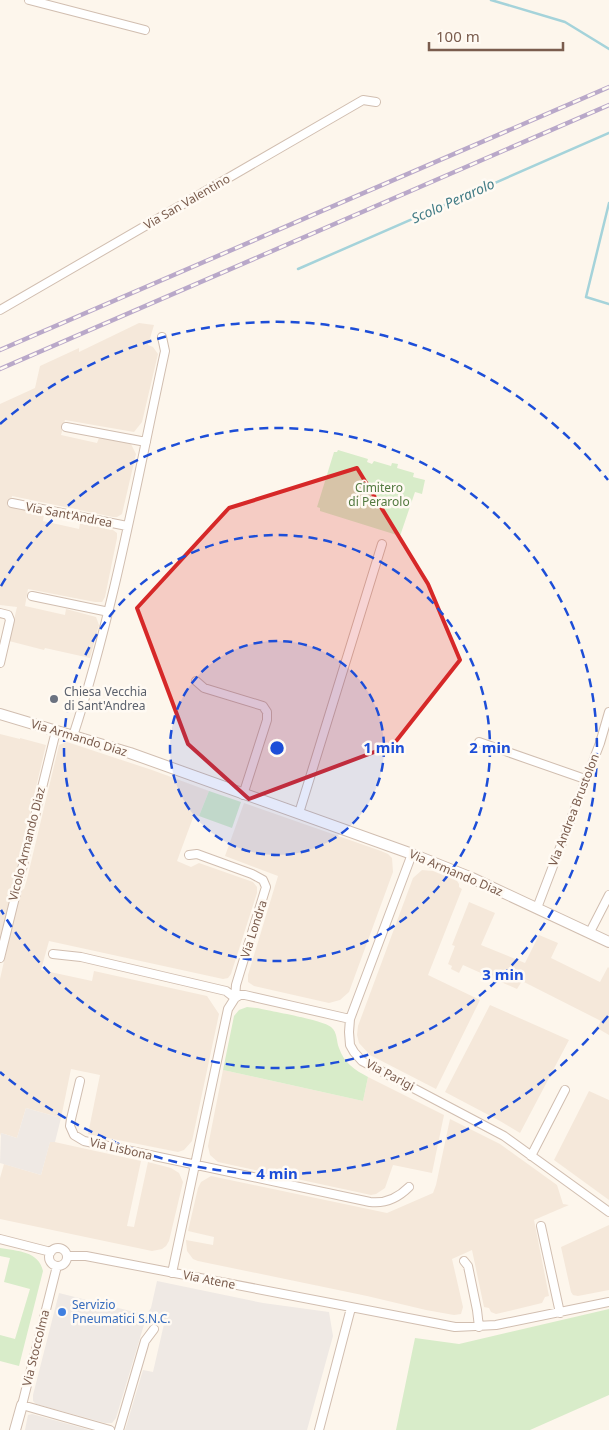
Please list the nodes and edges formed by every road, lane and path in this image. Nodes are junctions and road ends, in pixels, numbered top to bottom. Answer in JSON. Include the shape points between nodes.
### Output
{"nodes":[{"id":1,"x":29,"y":0,"type":"edge"},
{"id":2,"x":145,"y":30,"type":"dead end"},
{"id":3,"x":376,"y":102,"type":"dead end"},
{"id":4,"x":0,"y":310,"type":"edge"},
{"id":5,"x":162,"y":337,"type":"dead end"},
{"id":6,"x":66,"y":427,"type":"dead end"},
{"id":7,"x":146,"y":442,"type":"junction"},
{"id":8,"x":12,"y":503,"type":"dead end"},
{"id":9,"x":127,"y":526,"type":"junction"},
{"id":10,"x":382,"y":544,"type":"dead end"},
{"id":11,"x":32,"y":596,"type":"dead end"},
{"id":12,"x":109,"y":612,"type":"junction"},
{"id":13,"x":0,"y":613,"type":"edge"},
{"id":14,"x":0,"y":663,"type":"edge"},
{"id":15,"x":196,"y":681,"type":"dead end"},
{"id":16,"x":609,"y":712,"type":"edge"},
{"id":17,"x":0,"y":714,"type":"edge"},
{"id":18,"x":56,"y":731,"type":"junction"},
{"id":19,"x":73,"y":736,"type":"junction"},
{"id":20,"x":479,"y":742,"type":"dead end"},
{"id":21,"x":585,"y":779,"type":"junction"},
{"id":22,"x":243,"y":794,"type":"junction"},
{"id":23,"x":299,"y":813,"type":"junction"},
{"id":24,"x":412,"y":854,"type":"junction"},
{"id":25,"x":189,"y":855,"type":"dead end"},
{"id":26,"x":609,"y":895,"type":"edge"},
{"id":27,"x":537,"y":908,"type":"junction"},
{"id":28,"x":590,"y":932,"type":"junction"},
{"id":29,"x":609,"y":942,"type":"edge"},
{"id":30,"x":53,"y":954,"type":"dead end"},
{"id":31,"x":0,"y":958,"type":"edge"},
{"id":32,"x":235,"y":998,"type":"junction"},
{"id":33,"x":350,"y":1019,"type":"junction"},
{"id":34,"x":80,"y":1081,"type":"dead end"},
{"id":35,"x":565,"y":1090,"type":"dead end"},
{"id":36,"x":531,"y":1156,"type":"junction"},
{"id":37,"x":194,"y":1164,"type":"junction"},
{"id":38,"x":409,"y":1188,"type":"dead end"},
{"id":39,"x":609,"y":1212,"type":"edge"},
{"id":40,"x":541,"y":1226,"type":"dead end"},
{"id":41,"x":0,"y":1239,"type":"edge"},
{"id":42,"x":51,"y":1252,"type":"junction"},
{"id":43,"x":67,"y":1256,"type":"junction"},
{"id":44,"x":464,"y":1261,"type":"dead end"},
{"id":45,"x":57,"y":1266,"type":"junction"},
{"id":46,"x":172,"y":1273,"type":"junction"},
{"id":47,"x":609,"y":1302,"type":"edge"},
{"id":48,"x":351,"y":1308,"type":"junction"},
{"id":49,"x":560,"y":1313,"type":"junction"},
{"id":50,"x":479,"y":1327,"type":"junction"},
{"id":51,"x":154,"y":1329,"type":"dead end"},
{"id":52,"x":22,"y":1405,"type":"junction"},
{"id":53,"x":14,"y":1430,"type":"edge"},
{"id":54,"x":110,"y":1430,"type":"edge"},
{"id":55,"x":119,"y":1430,"type":"edge"},
{"id":56,"x":319,"y":1430,"type":"edge"}],
"edges":[{"from":1,"to":2,"type":"street"},
{"from":3,"to":4,"type":"street","name":"Via San Valentino","via":[[363,100]]},
{"from":5,"to":7,"type":"street","name":"Via Sant'Andrea","via":[[165,351]]},
{"from":6,"to":7,"type":"street"},
{"from":7,"to":9,"type":"street","name":"Via Sant'Andrea"},
{"from":8,"to":9,"type":"street","name":"Via Sant'Andrea"},
{"from":9,"to":12,"type":"street","name":"Via Sant'Andrea"},
{"from":10,"to":23,"type":"street"},
{"from":11,"to":12,"type":"street"},
{"from":12,"to":19,"type":"street","name":"Via Sant'Andrea"},
{"from":13,"to":14,"type":"street","via":[[8,615],[10,620]]},
{"from":15,"to":22,"type":"street","via":[[204,688],[263,706],[267,712]]},
{"from":16,"to":21,"type":"street","name":"Via Andrea Brustolon"},
{"from":17,"to":18,"type":"street","name":"Via Armando Diaz"},
{"from":18,"to":19,"type":"street","name":"Via Armando Diaz"},
{"from":18,"to":31,"type":"street","name":"Vicolo Armando Diaz"},
{"from":19,"to":22,"type":"street","name":"Via Armando Diaz"},
{"from":20,"to":21,"type":"street"},
{"from":21,"to":27,"type":"street","name":"Via Andrea Brustolon"},
{"from":22,"to":23,"type":"street","name":"Via Armando Diaz"},
{"from":23,"to":24,"type":"street","name":"Via Armando Diaz"},
{"from":24,"to":27,"type":"street","name":"Via Armando Diaz"},
{"from":24,"to":33,"type":"street","name":"Via Parigi"},
{"from":25,"to":32,"type":"street","name":"Via Londra","via":[[197,854],[252,874],[266,883]]},
{"from":26,"to":28,"type":"street"},
{"from":27,"to":28,"type":"street","name":"Via Armando Diaz"},
{"from":28,"to":29,"type":"street","name":"Via Armando Diaz"},
{"from":30,"to":32,"type":"street","via":[[81,957],[226,991]]},
{"from":32,"to":33,"type":"street","via":[[246,995]]},
{"from":32,"to":37,"type":"street","via":[[228,1009]]},
{"from":33,"to":36,"type":"street","name":"Via Parigi","via":[[350,1044],[362,1061],[496,1132]]},
{"from":34,"to":37,"type":"street","name":"Via Lisbona","via":[[70,1126],[76,1138]]},
{"from":35,"to":36,"type":"street"},
{"from":36,"to":39,"type":"street","name":"Via Parigi"},
{"from":37,"to":38,"type":"street","name":"Via Lisbona","via":[[377,1203],[400,1196]]},
{"from":37,"to":46,"type":"street"},
{"from":40,"to":49,"type":"street"},
{"from":41,"to":42,"type":"street","name":"Via Atene"},
{"from":42,"to":43,"type":"street","name":"Via Atene","via":[[60,1248]]},
{"from":42,"to":45,"type":"street","via":[[50,1260]]},
{"from":43,"to":45,"type":"street","via":[[65,1263]]},
{"from":43,"to":46,"type":"street","name":"Via Atene","via":[[86,1256]]},
{"from":44,"to":50,"type":"street","via":[[468,1266]]},
{"from":45,"to":52,"type":"street","name":"Via Stoccolma"},
{"from":46,"to":48,"type":"street","name":"Via Atene"},
{"from":47,"to":49,"type":"street","name":"Via Atene"},
{"from":48,"to":50,"type":"street","name":"Via Atene","via":[[444,1326]]},
{"from":48,"to":56,"type":"street"},
{"from":49,"to":50,"type":"street","name":"Via Atene"},
{"from":51,"to":55,"type":"street","via":[[144,1341]]},
{"from":52,"to":53,"type":"street","name":"Via Stoccolma"},
{"from":52,"to":54,"type":"street"}]}
